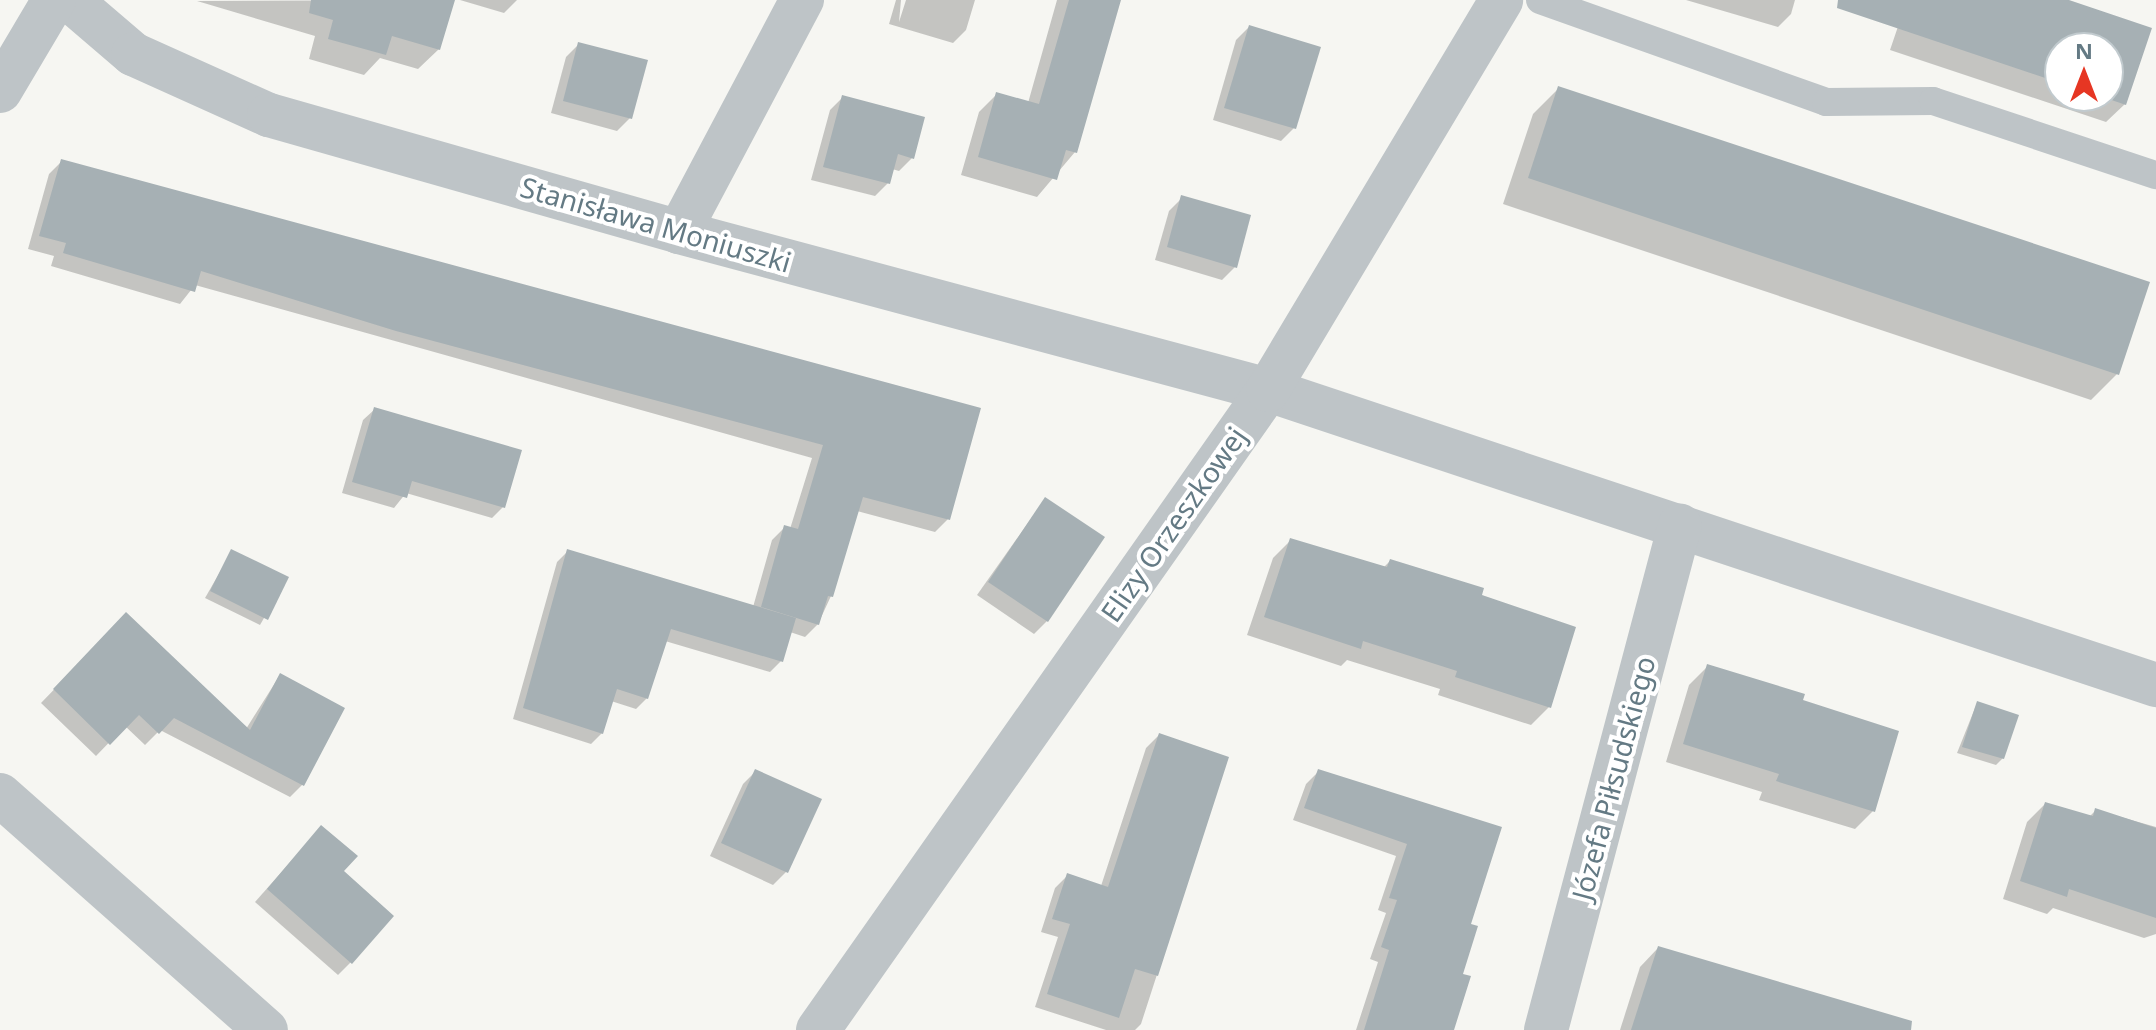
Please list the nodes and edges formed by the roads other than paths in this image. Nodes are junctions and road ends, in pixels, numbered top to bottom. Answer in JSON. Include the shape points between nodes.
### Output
{"nodes":[{"id":1,"x":54,"y":0,"type":"edge"},
{"id":2,"x":70,"y":0,"type":"edge"},
{"id":3,"x":802,"y":0,"type":"edge"},
{"id":4,"x":1501,"y":0,"type":"edge"},
{"id":5,"x":1540,"y":0,"type":"edge"},
{"id":6,"x":0,"y":91,"type":"edge"},
{"id":7,"x":2156,"y":175,"type":"edge"},
{"id":8,"x":679,"y":232,"type":"junction"},
{"id":9,"x":1268,"y":390,"type":"junction"},
{"id":10,"x":1680,"y":525,"type":"junction"},
{"id":11,"x":2156,"y":685,"type":"edge"},
{"id":12,"x":0,"y":795,"type":"edge"},
{"id":13,"x":266,"y":1030,"type":"edge"},
{"id":14,"x":818,"y":1030,"type":"edge"},
{"id":15,"x":1546,"y":1030,"type":"edge"}],
"edges":[{"from":1,"to":6,"type":"street"},
{"from":2,"to":8,"type":"street","name":"Stanisława Moniuszki","via":[[133,54],[269,115]]},
{"from":3,"to":8,"type":"street"},
{"from":4,"to":9,"type":"street","name":"Elizy Orzeszkowej"},
{"from":5,"to":7,"type":"lane","via":[[1826,102],[1933,101]]},
{"from":8,"to":9,"type":"street","name":"Stanisława Moniuszki"},
{"from":9,"to":10,"type":"street"},
{"from":9,"to":14,"type":"street","name":"Elizy Orzeszkowej"},
{"from":10,"to":11,"type":"street"},
{"from":10,"to":15,"type":"street","name":"Józefa Piłsudskiego"},
{"from":12,"to":13,"type":"street"}]}
